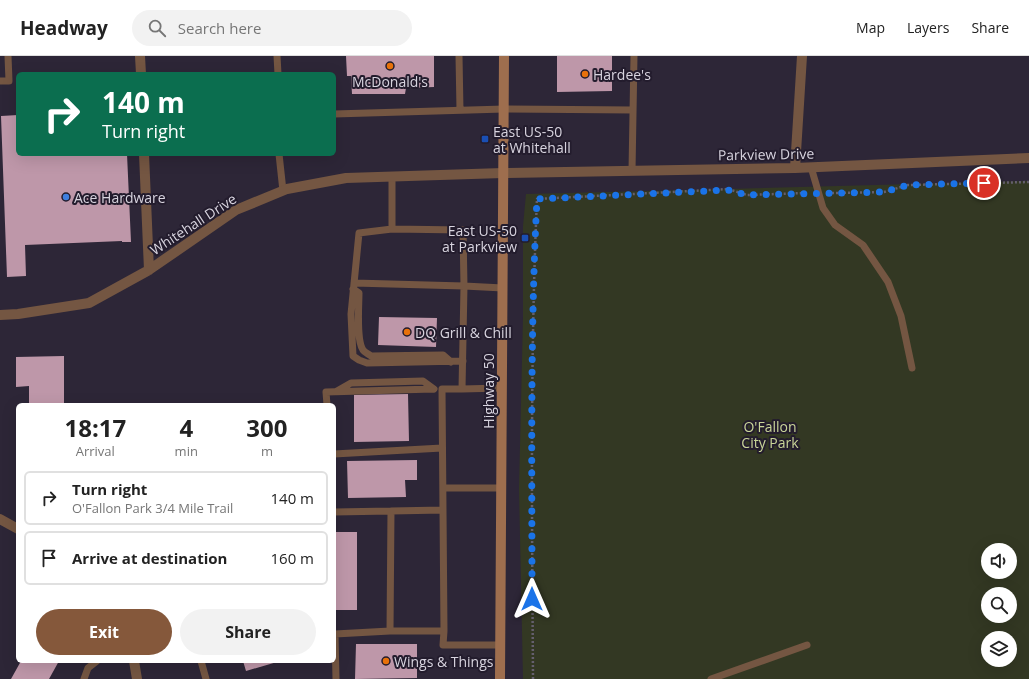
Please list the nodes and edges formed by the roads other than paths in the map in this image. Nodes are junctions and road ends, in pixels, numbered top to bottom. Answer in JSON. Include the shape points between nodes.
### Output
{"nodes":[{"id":1,"x":8,"y":56,"type":"edge"},
{"id":2,"x":140,"y":56,"type":"edge"},
{"id":3,"x":277,"y":56,"type":"edge"},
{"id":4,"x":459,"y":56,"type":"edge"},
{"id":5,"x":504,"y":56,"type":"edge"},
{"id":6,"x":634,"y":56,"type":"edge"},
{"id":7,"x":802,"y":56,"type":"edge"},
{"id":8,"x":141,"y":72,"type":"edge"},
{"id":9,"x":278,"y":72,"type":"edge"},
{"id":10,"x":0,"y":81,"type":"edge"},
{"id":11,"x":504,"y":109,"type":"junction"},
{"id":12,"x":460,"y":110,"type":"junction"},
{"id":13,"x":633,"y":110,"type":"junction"},
{"id":14,"x":336,"y":114,"type":"edge"},
{"id":15,"x":144,"y":156,"type":"edge"},
{"id":16,"x":279,"y":156,"type":"edge"},
{"id":17,"x":1029,"y":158,"type":"edge"},
{"id":18,"x":811,"y":167,"type":"junction"},
{"id":19,"x":795,"y":168,"type":"junction"},
{"id":20,"x":632,"y":170,"type":"junction"},
{"id":21,"x":503,"y":173,"type":"junction"},
{"id":22,"x":392,"y":176,"type":"junction"},
{"id":23,"x":283,"y":191,"type":"junction"},
{"id":24,"x":392,"y":229,"type":"junction"},
{"id":25,"x":149,"y":270,"type":"junction"},
{"id":26,"x":354,"y":286,"type":"junction"},
{"id":27,"x":464,"y":286,"type":"junction"},
{"id":28,"x":502,"y":288,"type":"junction"},
{"id":29,"x":0,"y":315,"type":"edge"},
{"id":30,"x":463,"y":361,"type":"junction"},
{"id":31,"x":451,"y":362,"type":"junction"},
{"id":32,"x":912,"y":368,"type":"dead end"},
{"id":33,"x":462,"y":388,"type":"junction"},
{"id":34,"x":502,"y":388,"type":"junction"},
{"id":35,"x":442,"y":389,"type":"junction"},
{"id":36,"x":327,"y":403,"type":"edge"},
{"id":37,"x":442,"y":448,"type":"junction"},
{"id":38,"x":336,"y":454,"type":"edge"},
{"id":39,"x":442,"y":488,"type":"junction"},
{"id":40,"x":501,"y":488,"type":"junction"},
{"id":41,"x":443,"y":510,"type":"junction"},
{"id":42,"x":391,"y":511,"type":"junction"},
{"id":43,"x":336,"y":512,"type":"edge"},
{"id":44,"x":0,"y":519,"type":"edge"},
{"id":45,"x":16,"y":527,"type":"edge"},
{"id":46,"x":390,"y":631,"type":"junction"},
{"id":47,"x":444,"y":631,"type":"junction"},
{"id":48,"x":336,"y":634,"type":"edge"},
{"id":49,"x":500,"y":645,"type":"junction"},
{"id":50,"x":807,"y":645,"type":"dead end"},
{"id":51,"x":94,"y":663,"type":"edge"},
{"id":52,"x":134,"y":663,"type":"edge"},
{"id":53,"x":202,"y":663,"type":"edge"},
{"id":54,"x":336,"y":663,"type":"edge"},
{"id":55,"x":84,"y":679,"type":"edge"},
{"id":56,"x":137,"y":679,"type":"edge"},
{"id":57,"x":206,"y":679,"type":"edge"},
{"id":58,"x":336,"y":679,"type":"edge"},
{"id":59,"x":500,"y":679,"type":"edge"},
{"id":60,"x":711,"y":679,"type":"edge"}],
"edges":[{"from":1,"to":10,"type":"lane","via":[[9,81]]},
{"from":2,"to":8,"type":"street"},
{"from":3,"to":9,"type":"lane"},
{"from":4,"to":12,"type":"lane"},
{"from":5,"to":11,"type":"main road","name":"Highway 50"},
{"from":6,"to":13,"type":"lane"},
{"from":7,"to":19,"type":"street"},
{"from":11,"to":12,"type":"lane"},
{"from":11,"to":13,"type":"lane"},
{"from":11,"to":21,"type":"main road","name":"Highway 50"},
{"from":12,"to":14,"type":"lane"},
{"from":13,"to":20,"type":"lane"},
{"from":15,"to":25,"type":"street"},
{"from":16,"to":23,"type":"lane"},
{"from":17,"to":18,"type":"street","name":"Parkview Drive"},
{"from":18,"to":19,"type":"street","name":"Parkview Drive"},
{"from":18,"to":32,"type":"lane","via":[[823,208],[835,225],[863,245],[888,282],[901,316]]},
{"from":19,"to":20,"type":"street","name":"Parkview Drive"},
{"from":20,"to":21,"type":"street","name":"Parkview Drive"},
{"from":21,"to":22,"type":"street","name":"Whitehall Drive"},
{"from":21,"to":28,"type":"main road","name":"Highway 50"},
{"from":22,"to":23,"type":"street","name":"Whitehall Drive","via":[[346,178]]},
{"from":22,"to":24,"type":"lane"},
{"from":23,"to":25,"type":"street","name":"Whitehall Drive","via":[[236,210]]},
{"from":24,"to":26,"type":"lane","via":[[359,233]]},
{"from":24,"to":27,"type":"lane","via":[[463,230]]},
{"from":25,"to":29,"type":"street","name":"Whitehall Drive","via":[[89,303]]},
{"from":26,"to":27,"type":"lane"},
{"from":26,"to":31,"type":"lane","via":[[359,293],[360,343],[364,351],[371,356],[443,355]]},
{"from":26,"to":31,"type":"lane","via":[[351,314],[353,356],[367,363]]},
{"from":27,"to":28,"type":"lane"},
{"from":27,"to":30,"type":"lane"},
{"from":28,"to":34,"type":"main road","name":"Highway 50"},
{"from":30,"to":31,"type":"lane"},
{"from":30,"to":33,"type":"lane"},
{"from":33,"to":34,"type":"lane"},
{"from":33,"to":35,"type":"lane"},
{"from":34,"to":40,"type":"main road","name":"Highway 50"},
{"from":35,"to":36,"type":"lane","via":[[326,392]]},
{"from":35,"to":37,"type":"lane"},
{"from":37,"to":38,"type":"lane"},
{"from":37,"to":39,"type":"lane"},
{"from":39,"to":40,"type":"lane"},
{"from":39,"to":41,"type":"lane"},
{"from":40,"to":49,"type":"main road","name":"Highway 50"},
{"from":41,"to":42,"type":"lane"},
{"from":41,"to":47,"type":"lane"},
{"from":42,"to":43,"type":"lane"},
{"from":42,"to":46,"type":"lane"},
{"from":44,"to":45,"type":"street"},
{"from":46,"to":47,"type":"lane"},
{"from":46,"to":48,"type":"lane"},
{"from":47,"to":49,"type":"lane","via":[[443,645]]},
{"from":49,"to":59,"type":"main road","name":"Highway 50"},
{"from":50,"to":60,"type":"lane"},
{"from":51,"to":55,"type":"lane","via":[[88,668]]},
{"from":52,"to":56,"type":"street"},
{"from":53,"to":57,"type":"lane"},
{"from":54,"to":58,"type":"lane"}]}
